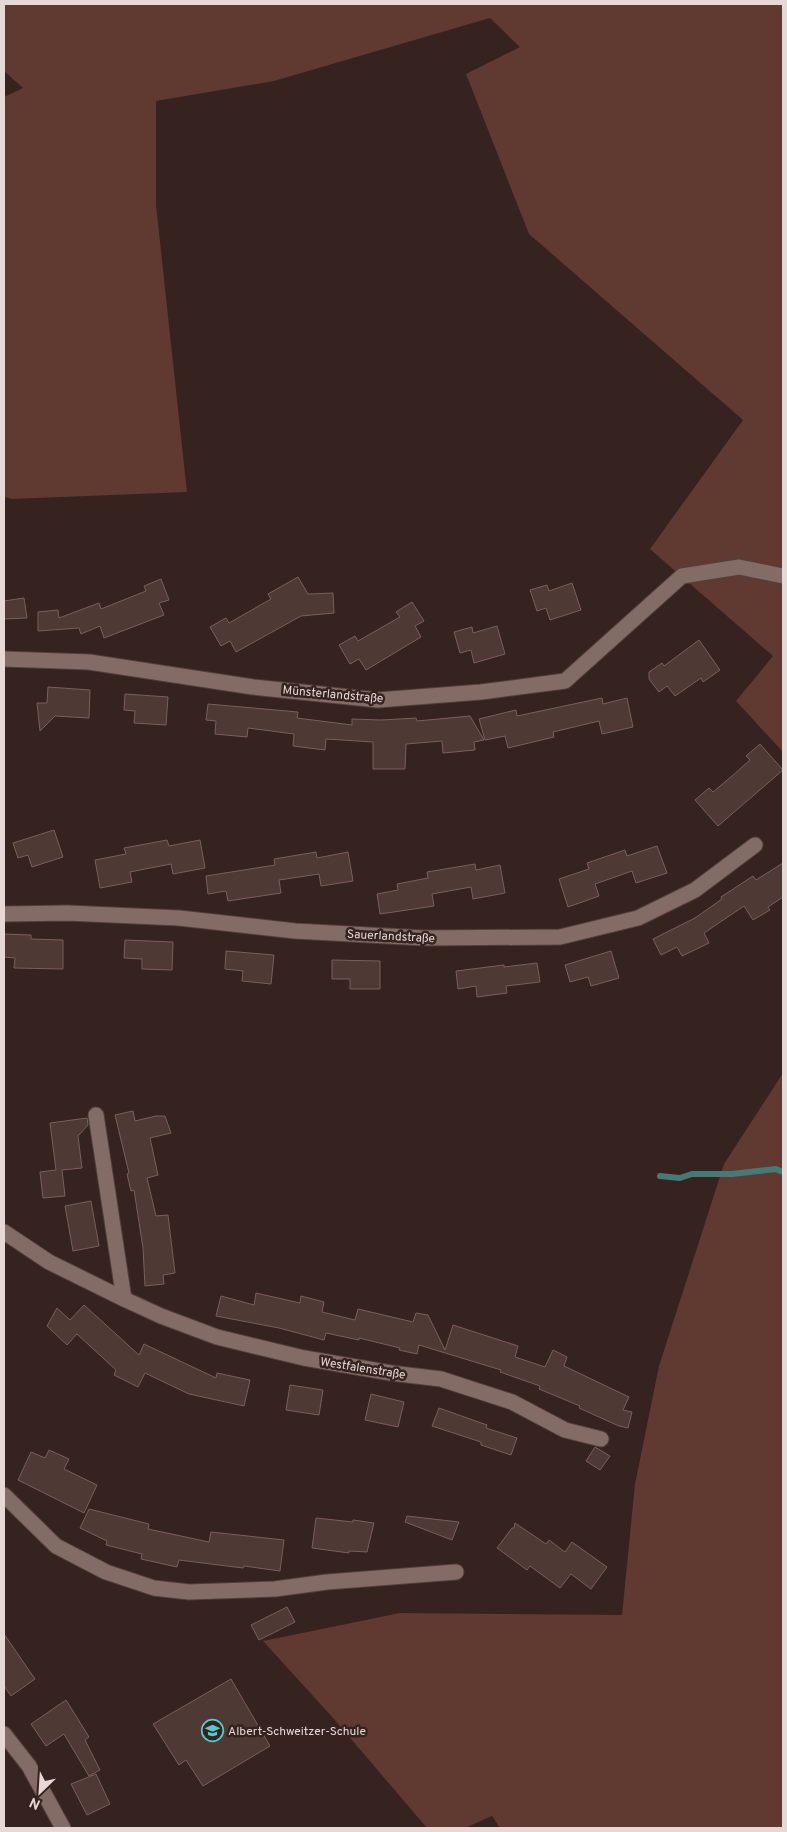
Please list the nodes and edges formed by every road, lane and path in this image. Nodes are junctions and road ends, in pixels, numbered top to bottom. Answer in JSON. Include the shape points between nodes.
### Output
{"nodes":[{"id":1,"x":783,"y":576,"type":"edge"},
{"id":2,"x":4,"y":659,"type":"edge"},
{"id":3,"x":755,"y":845,"type":"dead end"},
{"id":4,"x":4,"y":914,"type":"edge"},
{"id":5,"x":96,"y":1115,"type":"dead end"},
{"id":6,"x":4,"y":1232,"type":"edge"},
{"id":7,"x":124,"y":1299,"type":"junction"},
{"id":8,"x":601,"y":1439,"type":"dead end"},
{"id":9,"x":4,"y":1495,"type":"edge"},
{"id":10,"x":456,"y":1572,"type":"dead end"},
{"id":11,"x":4,"y":1734,"type":"edge"},
{"id":12,"x":63,"y":1828,"type":"edge"}],
"edges":[{"from":1,"to":2,"type":"street","name":"Münsterlandstraße","via":[[739,567],[682,576],[564,681],[480,692],[378,700],[253,687],[89,662]]},
{"from":3,"to":4,"type":"street","name":"Sauerlandstraße","via":[[695,890],[638,918],[560,938],[424,938],[295,931],[161,918],[68,913]]},
{"from":5,"to":7,"type":"street"},
{"from":6,"to":7,"type":"street","name":"Westfalenstraße","via":[[49,1262]]},
{"from":7,"to":8,"type":"street","name":"Westfalenstraße","via":[[161,1316],[263,1349],[441,1379],[512,1402],[566,1430]]},
{"from":9,"to":10,"type":"street","via":[[56,1546],[106,1572],[154,1588],[189,1592],[275,1590],[327,1582]]},
{"from":11,"to":12,"type":"street","via":[[29,1766]]}]}
